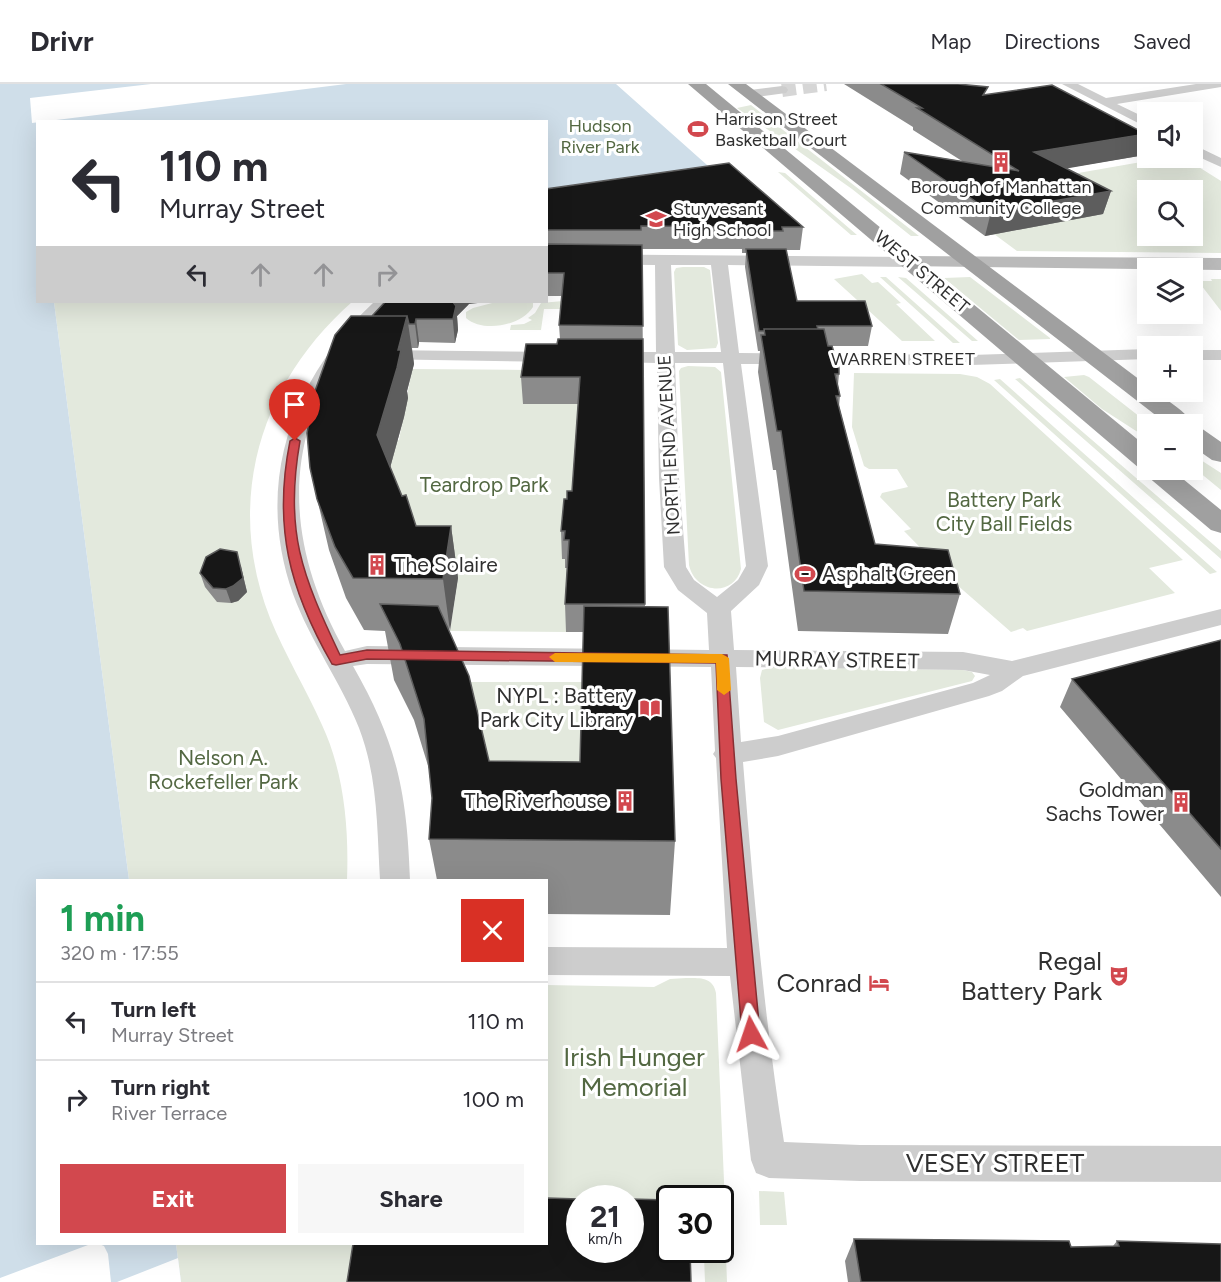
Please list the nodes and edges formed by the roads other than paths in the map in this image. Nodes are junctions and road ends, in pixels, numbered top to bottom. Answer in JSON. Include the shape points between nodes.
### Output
{"nodes":[{"id":1,"x":696,"y":84,"type":"edge"},
{"id":2,"x":1068,"y":84,"type":"edge"},
{"id":3,"x":1220,"y":84,"type":"edge"},
{"id":4,"x":743,"y":89,"type":"edge"},
{"id":5,"x":782,"y":90,"type":"dead end"},
{"id":6,"x":1104,"y":102,"type":"junction"},
{"id":7,"x":1137,"y":118,"type":"edge"},
{"id":8,"x":1221,"y":147,"type":"edge"},
{"id":9,"x":1203,"y":148,"type":"edge"},
{"id":10,"x":1203,"y":153,"type":"edge"},
{"id":11,"x":1221,"y":163,"type":"edge"},
{"id":12,"x":548,"y":259,"type":"edge"},
{"id":13,"x":663,"y":260,"type":"junction"},
{"id":14,"x":719,"y":261,"type":"junction"},
{"id":15,"x":910,"y":262,"type":"junction"},
{"id":16,"x":973,"y":262,"type":"junction"},
{"id":17,"x":1221,"y":264,"type":"edge"},
{"id":18,"x":382,"y":303,"type":"edge"},
{"id":19,"x":1137,"y":354,"type":"edge"},
{"id":20,"x":334,"y":355,"type":"junction"},
{"id":21,"x":1092,"y":355,"type":"junction"},
{"id":22,"x":1203,"y":355,"type":"edge"},
{"id":23,"x":1221,"y":355,"type":"edge"},
{"id":24,"x":665,"y":358,"type":"junction"},
{"id":25,"x":732,"y":358,"type":"junction"},
{"id":26,"x":1024,"y":359,"type":"junction"},
{"id":27,"x":1169,"y":414,"type":"edge"},
{"id":28,"x":1203,"y":441,"type":"edge"},
{"id":29,"x":1137,"y":453,"type":"edge"},
{"id":30,"x":1221,"y":454,"type":"edge"},
{"id":31,"x":1168,"y":480,"type":"edge"},
{"id":32,"x":1221,"y":524,"type":"edge"},
{"id":33,"x":719,"y":610,"type":"junction"},
{"id":34,"x":1221,"y":617,"type":"edge"},
{"id":35,"x":722,"y":658,"type":"junction"},
{"id":36,"x":336,"y":661,"type":"junction"},
{"id":37,"x":1013,"y":670,"type":"junction"},
{"id":38,"x":727,"y":754,"type":"junction"},
{"id":39,"x":395,"y":879,"type":"edge"},
{"id":40,"x":548,"y":960,"type":"edge"},
{"id":41,"x":744,"y":963,"type":"junction"},
{"id":42,"x":1221,"y":1164,"type":"edge"}],
"edges":[{"from":1,"to":15,"type":"highway","name":"WEST STREET"},
{"from":2,"to":6,"type":"street"},
{"from":3,"to":6,"type":"street"},
{"from":4,"to":5,"type":"street"},
{"from":4,"to":16,"type":"highway","name":"WEST STREET"},
{"from":6,"to":7,"type":"street"},
{"from":8,"to":9,"type":"street"},
{"from":10,"to":11,"type":"street"},
{"from":12,"to":13,"type":"street"},
{"from":13,"to":14,"type":"street"},
{"from":13,"to":24,"type":"street","name":"NORTH END AVENUE"},
{"from":14,"to":15,"type":"street"},
{"from":14,"to":25,"type":"street"},
{"from":15,"to":16,"type":"main road"},
{"from":15,"to":26,"type":"highway","name":"WEST STREET"},
{"from":16,"to":17,"type":"main road"},
{"from":16,"to":21,"type":"highway","name":"WEST STREET"},
{"from":18,"to":20,"type":"street"},
{"from":19,"to":21,"type":"street","name":"WARREN STREET"},
{"from":20,"to":24,"type":"street","name":"WARREN STREET"},
{"from":20,"to":36,"type":"street","via":[[301,419],[290,468],[287,506],[297,571]]},
{"from":21,"to":26,"type":"street","name":"WARREN STREET"},
{"from":21,"to":27,"type":"highway","name":"WEST STREET"},
{"from":22,"to":23,"type":"street"},
{"from":24,"to":25,"type":"street","name":"WARREN STREET"},
{"from":24,"to":33,"type":"street","name":"NORTH END AVENUE","via":[[675,567],[686,585]]},
{"from":25,"to":26,"type":"street","name":"WARREN STREET"},
{"from":25,"to":33,"type":"street","via":[[757,566],[748,585]]},
{"from":26,"to":29,"type":"highway","name":"WEST STREET"},
{"from":28,"to":30,"type":"highway"},
{"from":31,"to":32,"type":"highway"},
{"from":33,"to":35,"type":"street"},
{"from":34,"to":37,"type":"street","name":"MURRAY STREET"},
{"from":35,"to":36,"type":"street","name":"MURRAY STREET","via":[[367,655]]},
{"from":35,"to":37,"type":"street","name":"MURRAY STREET","via":[[963,661]]},
{"from":35,"to":38,"type":"street"},
{"from":36,"to":39,"type":"street","via":[[364,711],[382,759],[392,815]]},
{"from":37,"to":38,"type":"street","name":"MURRAY STREET","via":[[980,690],[778,746]]},
{"from":38,"to":41,"type":"street"},
{"from":40,"to":41,"type":"street"},
{"from":41,"to":42,"type":"street","name":"VESEY STREET","via":[[769,1160]]}]}
